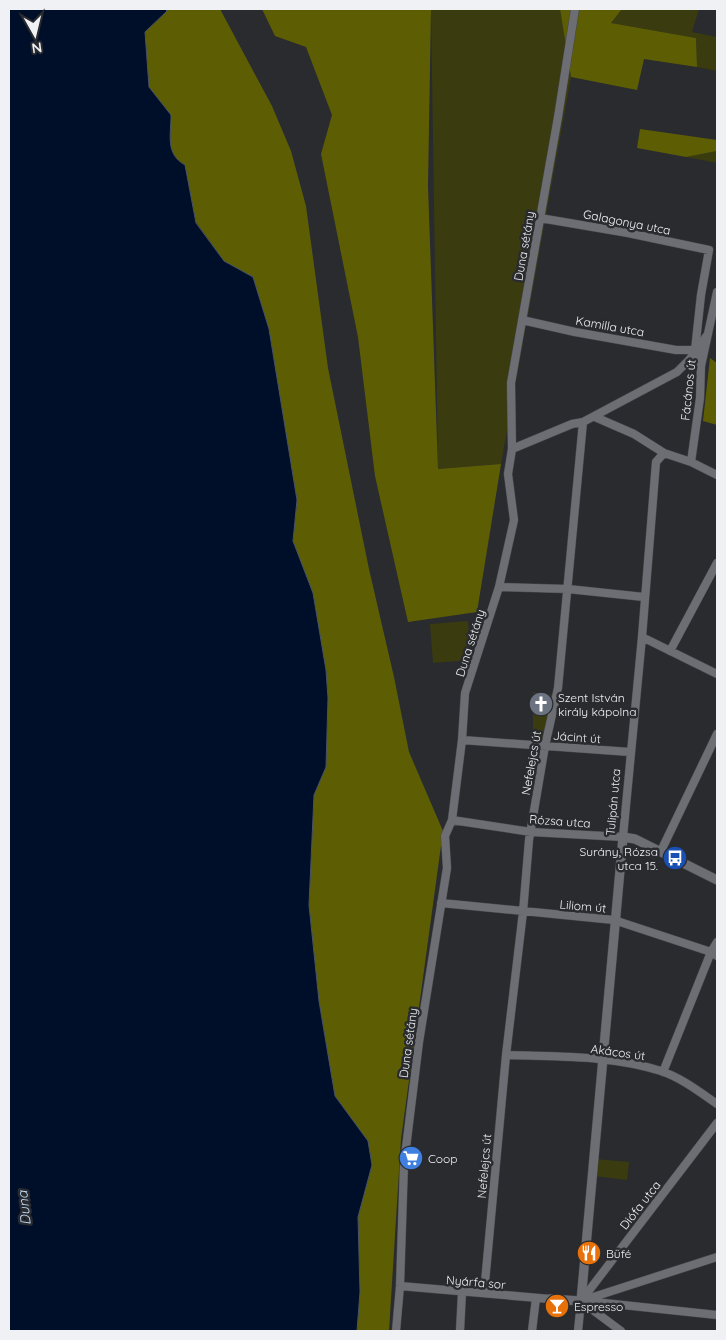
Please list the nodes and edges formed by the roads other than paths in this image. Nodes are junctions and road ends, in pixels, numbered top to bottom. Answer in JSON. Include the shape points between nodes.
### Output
{"nodes":[{"id":1,"x":575,"y":9,"type":"edge"},
{"id":2,"x":540,"y":218,"type":"junction"},
{"id":3,"x":717,"y":292,"type":"edge"},
{"id":4,"x":522,"y":320,"type":"junction"},
{"id":5,"x":708,"y":334,"type":"junction"},
{"id":6,"x":695,"y":350,"type":"junction"},
{"id":7,"x":701,"y":366,"type":"junction"},
{"id":8,"x":595,"y":417,"type":"junction"},
{"id":9,"x":583,"y":422,"type":"junction"},
{"id":10,"x":512,"y":449,"type":"junction"},
{"id":11,"x":664,"y":453,"type":"junction"},
{"id":12,"x":691,"y":462,"type":"junction"},
{"id":13,"x":717,"y":475,"type":"edge"},
{"id":14,"x":717,"y":563,"type":"edge"},
{"id":15,"x":500,"y":587,"type":"junction"},
{"id":16,"x":568,"y":589,"type":"junction"},
{"id":17,"x":644,"y":597,"type":"junction"},
{"id":18,"x":642,"y":637,"type":"junction"},
{"id":19,"x":670,"y":651,"type":"junction"},
{"id":20,"x":717,"y":674,"type":"edge"},
{"id":21,"x":717,"y":734,"type":"edge"},
{"id":22,"x":462,"y":740,"type":"junction"},
{"id":23,"x":544,"y":746,"type":"junction"},
{"id":24,"x":630,"y":752,"type":"junction"},
{"id":25,"x":452,"y":820,"type":"junction"},
{"id":26,"x":531,"y":832,"type":"junction"},
{"id":27,"x":623,"y":837,"type":"junction"},
{"id":28,"x":661,"y":852,"type":"junction"},
{"id":29,"x":717,"y":880,"type":"edge"},
{"id":30,"x":441,"y":903,"type":"junction"},
{"id":31,"x":523,"y":912,"type":"junction"},
{"id":32,"x":614,"y":920,"type":"junction"},
{"id":33,"x":717,"y":942,"type":"edge"},
{"id":34,"x":714,"y":954,"type":"edge"},
{"id":35,"x":506,"y":1055,"type":"junction"},
{"id":36,"x":602,"y":1060,"type":"junction"},
{"id":37,"x":663,"y":1072,"type":"junction"},
{"id":38,"x":717,"y":1104,"type":"edge"},
{"id":39,"x":717,"y":1123,"type":"edge"},
{"id":40,"x":717,"y":1257,"type":"edge"},
{"id":41,"x":400,"y":1286,"type":"junction"},
{"id":42,"x":462,"y":1292,"type":"junction"},
{"id":43,"x":484,"y":1294,"type":"junction"},
{"id":44,"x":536,"y":1298,"type":"junction"},
{"id":45,"x":550,"y":1299,"type":"joint"},
{"id":46,"x":581,"y":1300,"type":"junction"},
{"id":47,"x":717,"y":1315,"type":"edge"},
{"id":48,"x":396,"y":1331,"type":"edge"},
{"id":49,"x":460,"y":1331,"type":"edge"},
{"id":50,"x":532,"y":1331,"type":"edge"},
{"id":51,"x":578,"y":1331,"type":"edge"},
{"id":52,"x":621,"y":1331,"type":"edge"}],
"edges":[{"from":1,"to":2,"type":"street","name":"Duna sétány"},
{"from":2,"to":4,"type":"street","name":"Duna sétány"},
{"from":2,"to":6,"type":"street","name":"Galagonya utca","via":[[709,250]]},
{"from":3,"to":5,"type":"street","name":"Fácános út"},
{"from":4,"to":6,"type":"street","name":"Kamilla utca","via":[[676,350]]},
{"from":4,"to":10,"type":"street","name":"Duna sétány","via":[[511,383]]},
{"from":5,"to":6,"type":"street"},
{"from":5,"to":7,"type":"street","name":"Fácános út"},
{"from":6,"to":7,"type":"street"},
{"from":6,"to":8,"type":"street","via":[[677,372]]},
{"from":7,"to":12,"type":"street","name":"Fácános út"},
{"from":8,"to":9,"type":"street"},
{"from":8,"to":11,"type":"street","via":[[634,434]]},
{"from":9,"to":10,"type":"street"},
{"from":9,"to":16,"type":"street","name":"Nefelejcs út"},
{"from":10,"to":15,"type":"street","name":"Duna sétány","via":[[508,474],[514,520]]},
{"from":11,"to":12,"type":"street"},
{"from":11,"to":17,"type":"street","name":"Tulipán utca","via":[[656,462]]},
{"from":12,"to":13,"type":"street"},
{"from":14,"to":19,"type":"street"},
{"from":15,"to":16,"type":"street"},
{"from":15,"to":22,"type":"street","name":"Duna sétány","via":[[466,693]]},
{"from":16,"to":17,"type":"street"},
{"from":16,"to":23,"type":"street","name":"Nefelejcs út","via":[[558,688]]},
{"from":17,"to":18,"type":"street","name":"Tulipán utca"},
{"from":18,"to":19,"type":"street"},
{"from":18,"to":24,"type":"street","name":"Tulipán utca"},
{"from":19,"to":20,"type":"street"},
{"from":21,"to":28,"type":"street"},
{"from":22,"to":23,"type":"street","name":"Jácint út"},
{"from":22,"to":25,"type":"street","name":"Duna sétány"},
{"from":23,"to":24,"type":"street","name":"Jácint út"},
{"from":23,"to":26,"type":"street","name":"Nefelejcs út"},
{"from":24,"to":27,"type":"street","name":"Tulipán utca"},
{"from":25,"to":26,"type":"street","name":"Rózsa utca"},
{"from":25,"to":30,"type":"street","name":"Duna sétány","via":[[445,836],[447,868]]},
{"from":26,"to":27,"type":"street","name":"Rózsa utca"},
{"from":26,"to":31,"type":"street","name":"Nefelejcs út"},
{"from":27,"to":28,"type":"street","name":"Rózsa utca"},
{"from":27,"to":32,"type":"street","name":"Tulipán utca"},
{"from":28,"to":29,"type":"street","name":"Rózsa utca"},
{"from":30,"to":31,"type":"street","name":"Liliom út"},
{"from":30,"to":41,"type":"street","name":"Duna sétány","via":[[404,1164]]},
{"from":31,"to":32,"type":"street","name":"Liliom út"},
{"from":31,"to":35,"type":"street","name":"Nefelejcs út"},
{"from":32,"to":34,"type":"street","name":"Liliom út"},
{"from":32,"to":36,"type":"street","name":"Tulipán utca"},
{"from":33,"to":34,"type":"street"},
{"from":34,"to":37,"type":"street"},
{"from":35,"to":36,"type":"street","name":"Akácos út"},
{"from":35,"to":43,"type":"street","name":"Nefelejcs út"},
{"from":36,"to":37,"type":"street","name":"Akácos út","via":[[636,1064]]},
{"from":36,"to":46,"type":"street","name":"Tulipán utca"},
{"from":37,"to":38,"type":"street","name":"Akácos út"},
{"from":39,"to":46,"type":"street","name":"Diófa utca"},
{"from":40,"to":46,"type":"street"},
{"from":41,"to":42,"type":"street","name":"Nyárfa sor"},
{"from":41,"to":48,"type":"street","name":"Duna sétány"},
{"from":42,"to":43,"type":"street","name":"Nyárfa sor"},
{"from":42,"to":49,"type":"street"},
{"from":43,"to":44,"type":"street","name":"Nyárfa sor"},
{"from":44,"to":45,"type":"street","name":"Nyárfa sor"},
{"from":44,"to":50,"type":"street"},
{"from":45,"to":46,"type":"street"},
{"from":46,"to":47,"type":"street"},
{"from":46,"to":51,"type":"street"},
{"from":46,"to":52,"type":"street"}]}
